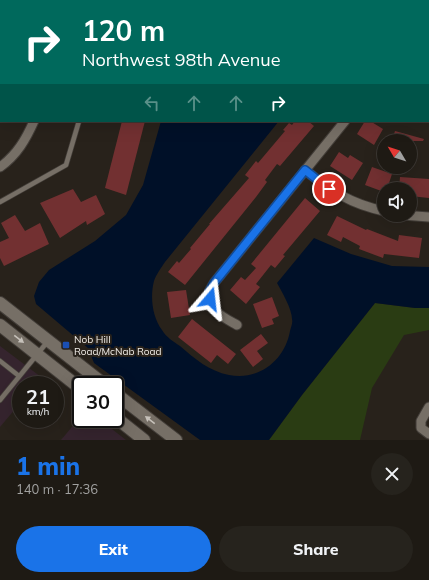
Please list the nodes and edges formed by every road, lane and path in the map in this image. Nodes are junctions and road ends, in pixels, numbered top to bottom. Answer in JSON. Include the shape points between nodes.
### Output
{"nodes":[{"id":1,"x":34,"y":122,"type":"edge"},
{"id":2,"x":79,"y":122,"type":"edge"},
{"id":3,"x":344,"y":122,"type":"edge"},
{"id":4,"x":0,"y":167,"type":"edge"},
{"id":5,"x":305,"y":170,"type":"junction"},
{"id":6,"x":0,"y":202,"type":"edge"},
{"id":7,"x":377,"y":209,"type":"edge"},
{"id":8,"x":417,"y":217,"type":"edge"},
{"id":9,"x":429,"y":218,"type":"edge"},
{"id":10,"x":0,"y":303,"type":"edge"},
{"id":11,"x":237,"y":324,"type":"dead end"},
{"id":12,"x":0,"y":325,"type":"edge"},
{"id":13,"x":48,"y":341,"type":"junction"},
{"id":14,"x":37,"y":354,"type":"junction"},
{"id":15,"x":0,"y":361,"type":"edge"},
{"id":16,"x":19,"y":376,"type":"joint"},
{"id":17,"x":93,"y":376,"type":"edge"},
{"id":18,"x":72,"y":382,"type":"edge"},
{"id":19,"x":12,"y":385,"type":"edge"},
{"id":20,"x":0,"y":400,"type":"edge"},
{"id":21,"x":124,"y":400,"type":"edge"},
{"id":22,"x":429,"y":407,"type":"edge"},
{"id":23,"x":124,"y":424,"type":"edge"},
{"id":24,"x":429,"y":434,"type":"edge"},
{"id":25,"x":144,"y":440,"type":"edge"},
{"id":26,"x":176,"y":440,"type":"edge"}],
"edges":[{"from":1,"to":4,"type":"street","via":[[19,150]]},
{"from":2,"to":6,"type":"lane","via":[[66,166]]},
{"from":3,"to":5,"type":"street"},
{"from":5,"to":7,"type":"street","via":[[351,202]]},
{"from":5,"to":11,"type":"street","via":[[209,292],[214,310]]},
{"from":8,"to":9,"type":"street"},
{"from":10,"to":13,"type":"main road"},
{"from":12,"to":14,"type":"main road","one_way":true},
{"from":13,"to":14,"type":"lane"},
{"from":13,"to":17,"type":"main road"},
{"from":14,"to":16,"type":"lane"},
{"from":14,"to":18,"type":"main road"},
{"from":15,"to":16,"type":"lane"},
{"from":19,"to":20,"type":"lane"},
{"from":26,"to":21,"type":"main road","one_way":true},
{"from":22,"to":24,"type":"street","via":[[421,428]]},
{"from":23,"to":25,"type":"main road"}]}
